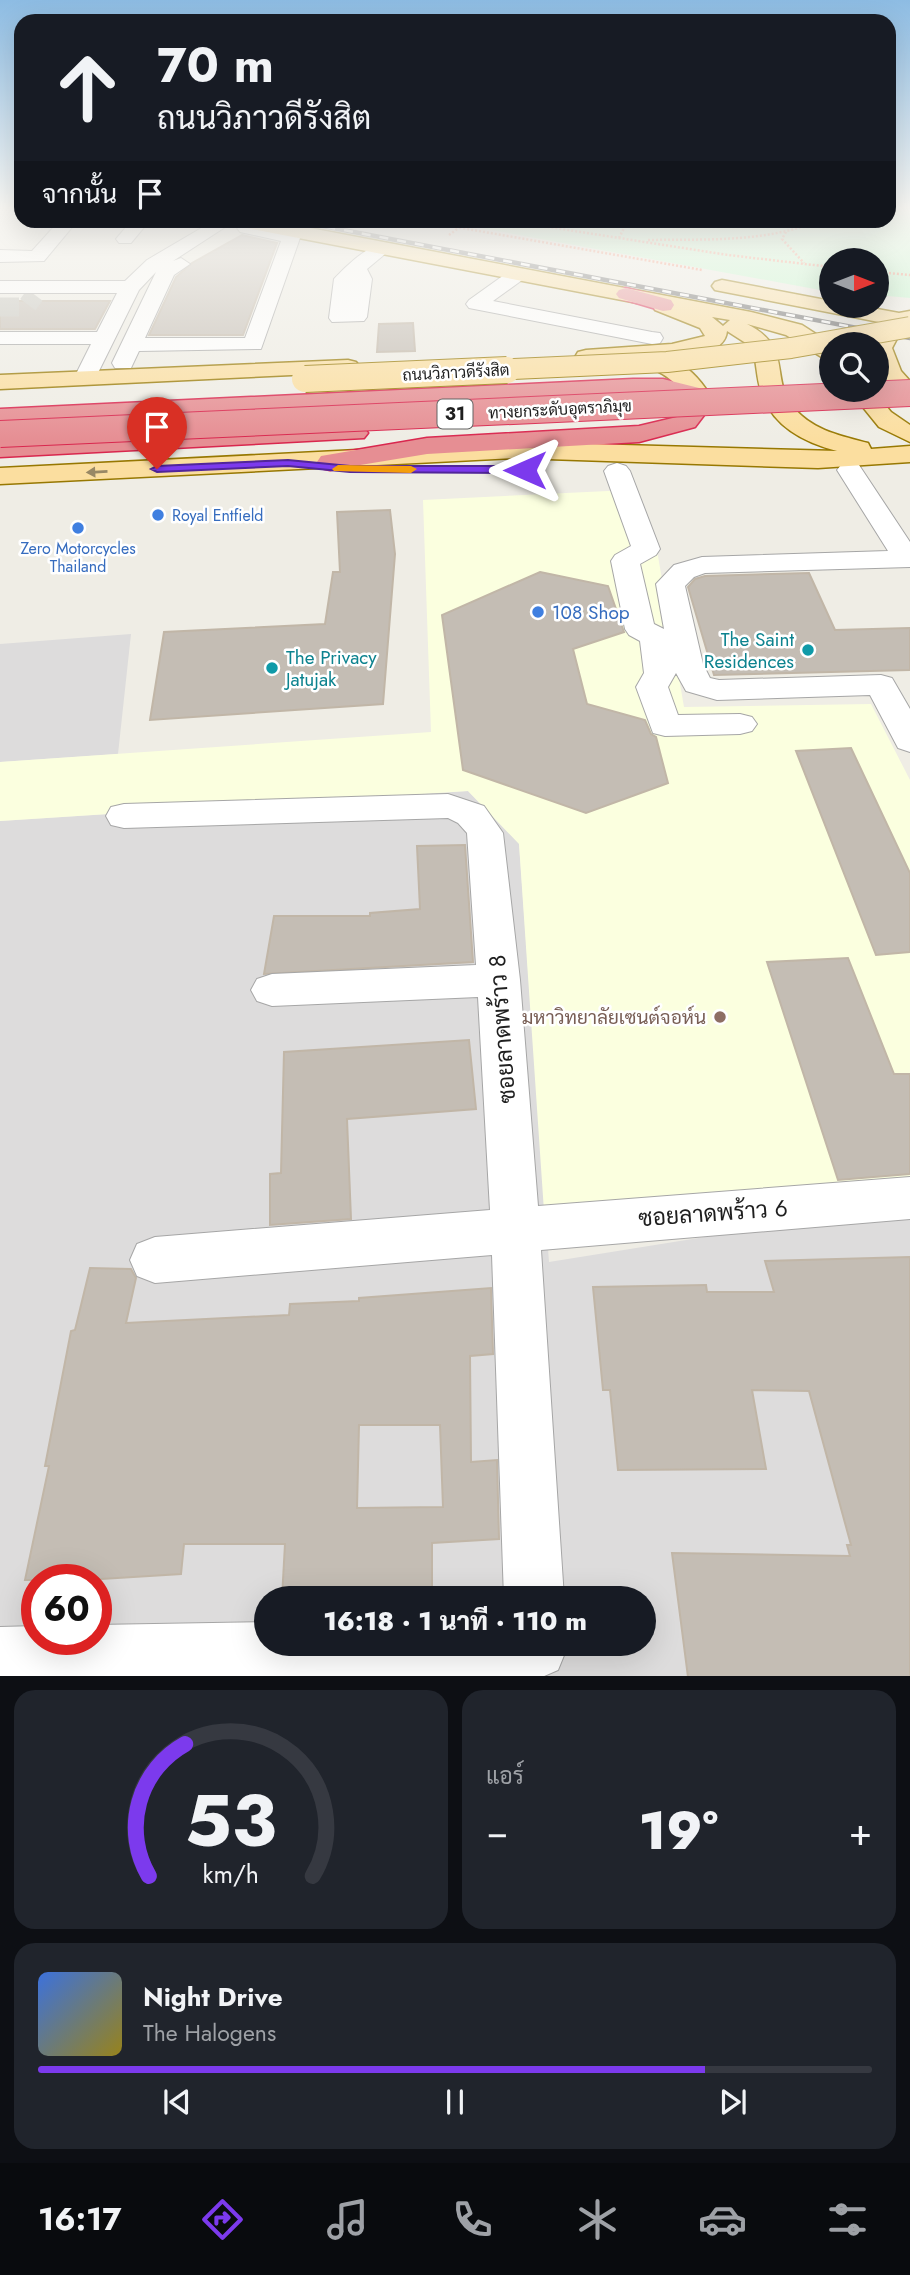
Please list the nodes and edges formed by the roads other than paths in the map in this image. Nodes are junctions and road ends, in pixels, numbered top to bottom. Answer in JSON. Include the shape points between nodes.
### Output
{"nodes":[{"id":1,"x":133,"y":284,"type":"edge"},
{"id":2,"x":160,"y":284,"type":"edge"},
{"id":3,"x":274,"y":284,"type":"edge"},
{"id":4,"x":504,"y":284,"type":"edge"},
{"id":5,"x":570,"y":284,"type":"edge"},
{"id":6,"x":728,"y":284,"type":"edge"},
{"id":7,"x":0,"y":287,"type":"tunnel mouth"},
{"id":8,"x":130,"y":287,"type":"junction"},
{"id":9,"x":742,"y":289,"type":"junction"},
{"id":10,"x":626,"y":294,"type":"junction"},
{"id":11,"x":819,"y":298,"type":"edge"},
{"id":12,"x":663,"y":305,"type":"junction"},
{"id":13,"x":889,"y":316,"type":"edge"},
{"id":14,"x":902,"y":331,"type":"edge"},
{"id":15,"x":807,"y":336,"type":"junction"},
{"id":16,"x":0,"y":338,"type":"edge"},
{"id":17,"x":104,"y":338,"type":"junction"},
{"id":18,"x":652,"y":338,"type":"dead end"},
{"id":19,"x":819,"y":341,"type":"edge"},
{"id":20,"x":819,"y":344,"type":"edge"},
{"id":21,"x":132,"y":345,"type":"junction"},
{"id":22,"x":610,"y":356,"type":"junction"},
{"id":23,"x":819,"y":363,"type":"edge"},
{"id":24,"x":117,"y":377,"type":"junction"},
{"id":25,"x":85,"y":378,"type":"junction"},
{"id":26,"x":0,"y":382,"type":"edge"},
{"id":27,"x":819,"y":388,"type":"edge"},
{"id":28,"x":901,"y":389,"type":"edge"},
{"id":29,"x":0,"y":391,"type":"edge"},
{"id":30,"x":698,"y":395,"type":"junction"},
{"id":31,"x":868,"y":402,"type":"edge"},
{"id":32,"x":0,"y":403,"type":"edge"},
{"id":33,"x":910,"y":408,"type":"edge"},
{"id":34,"x":0,"y":416,"type":"edge"},
{"id":35,"x":910,"y":417,"type":"edge"},
{"id":36,"x":353,"y":421,"type":"junction"},
{"id":37,"x":0,"y":424,"type":"edge"},
{"id":38,"x":0,"y":433,"type":"edge"},
{"id":39,"x":0,"y":444,"type":"edge"},
{"id":40,"x":0,"y":449,"type":"edge"},
{"id":41,"x":907,"y":453,"type":"edge"},
{"id":42,"x":330,"y":462,"type":"junction"},
{"id":43,"x":288,"y":463,"type":"junction"},
{"id":44,"x":850,"y":470,"type":"junction"},
{"id":45,"x":617,"y":471,"type":"junction"},
{"id":46,"x":0,"y":476,"type":"edge"},
{"id":47,"x":909,"y":559,"type":"edge"},
{"id":48,"x":740,"y":724,"type":"dead end"},
{"id":49,"x":910,"y":741,"type":"edge"},
{"id":50,"x":124,"y":816,"type":"dead end"},
{"id":51,"x":499,"y":980,"type":"junction"},
{"id":52,"x":272,"y":990,"type":"dead end"},
{"id":53,"x":910,"y":1198,"type":"edge"},
{"id":54,"x":516,"y":1229,"type":"junction"},
{"id":55,"x":155,"y":1260,"type":"dead end"},
{"id":56,"x":533,"y":1586,"type":"edge"},
{"id":57,"x":254,"y":1650,"type":"edge"},
{"id":58,"x":0,"y":1658,"type":"edge"}],
"edges":[{"from":1,"to":8,"type":"street"},
{"from":2,"to":21,"type":"street"},
{"from":3,"to":21,"type":"street","via":[[253,344]]},
{"from":4,"to":18,"type":"street","via":[[475,304]]},
{"from":5,"to":10,"type":"main road"},
{"from":6,"to":9,"type":"main road"},
{"from":7,"to":8,"type":"street"},
{"from":8,"to":17,"type":"street"},
{"from":9,"to":11,"type":"main road"},
{"from":9,"to":14,"type":"main road","via":[[782,304]]},
{"from":10,"to":12,"type":"highway"},
{"from":10,"to":15,"type":"main road","via":[[751,318]]},
{"from":12,"to":22,"type":"main road","via":[[708,323],[716,331],[712,342]]},
{"from":12,"to":41,"type":"main road","via":[[737,327],[759,341],[778,403],[799,426],[838,444]]},
{"from":13,"to":14,"type":"main road"},
{"from":14,"to":28,"type":"main road","via":[[881,348]]},
{"from":14,"to":29,"type":"main road","name":"ถนนวิภาวดีรังสิต","number":"31","bridge":true,"via":[[667,362]]},
{"from":15,"to":19,"type":"main road"},
{"from":15,"to":20,"type":"main road"},
{"from":16,"to":17,"type":"street"},
{"from":17,"to":25,"type":"street"},
{"from":21,"to":24,"type":"street"},
{"from":22,"to":24,"type":"main road"},
{"from":22,"to":30,"type":"main road","via":[[651,359],[669,366],[682,374]]},
{"from":23,"to":32,"type":"main road","via":[[700,375]]},
{"from":24,"to":25,"type":"main road"},
{"from":25,"to":26,"type":"main road"},
{"from":27,"to":36,"type":"highway","name":"ถนนวิภาวดีรังสิต","number":"31"},
{"from":28,"to":38,"type":"highway","name":"ทางยกระดับอุตราภิมุข","number":"31","bridge":true},
{"from":30,"to":34,"type":"highway","via":[[663,386],[633,386]]},
{"from":30,"to":42,"type":"highway","via":[[699,406],[686,422],[650,432],[427,446]]},
{"from":31,"to":41,"type":"main road"},
{"from":33,"to":39,"type":"highway","name":"ทางยกระดับอุตราภิมุข","number":"31"},
{"from":35,"to":36,"type":"highway","name":"ถนนวิภาวดีรังสิต","number":"31"},
{"from":36,"to":37,"type":"highway","name":"ถนนวิภาวดีรังสิต","number":"31"},
{"from":36,"to":40,"type":"highway","name":"ถนนวิภาวดีรังสิต","number":"31"},
{"from":41,"to":42,"type":"main road","number":"31","via":[[818,460],[517,450]]},
{"from":41,"to":44,"type":"main road"},
{"from":42,"to":43,"type":"main road","number":"31"},
{"from":43,"to":45,"type":"main road","via":[[350,469]]},
{"from":43,"to":46,"type":"main road","number":"31","one_way":true},
{"from":44,"to":45,"type":"main road"},
{"from":44,"to":47,"type":"street"},
{"from":45,"to":48,"type":"street","via":[[646,549],[625,562],[640,629],[655,636],[660,673],[652,687],[665,726]]},
{"from":47,"to":49,"type":"street","via":[[702,565],[670,584],[687,664],[697,684],[717,690],[881,685]]},
{"from":50,"to":51,"type":"street","name":"ซอยลาดพร้าว 8","via":[[462,809],[478,818],[485,833]]},
{"from":51,"to":52,"type":"street"},
{"from":51,"to":54,"type":"street","name":"ซอยลาดพร้าว 8"},
{"from":53,"to":54,"type":"street","name":"ซอยลาดพร้าว 6"},
{"from":54,"to":55,"type":"street","name":"ซอยลาดพร้าว 6"},
{"from":54,"to":56,"type":"street","name":"ซอยลาดพร้าว 8"},
{"from":57,"to":58,"type":"street"}]}
